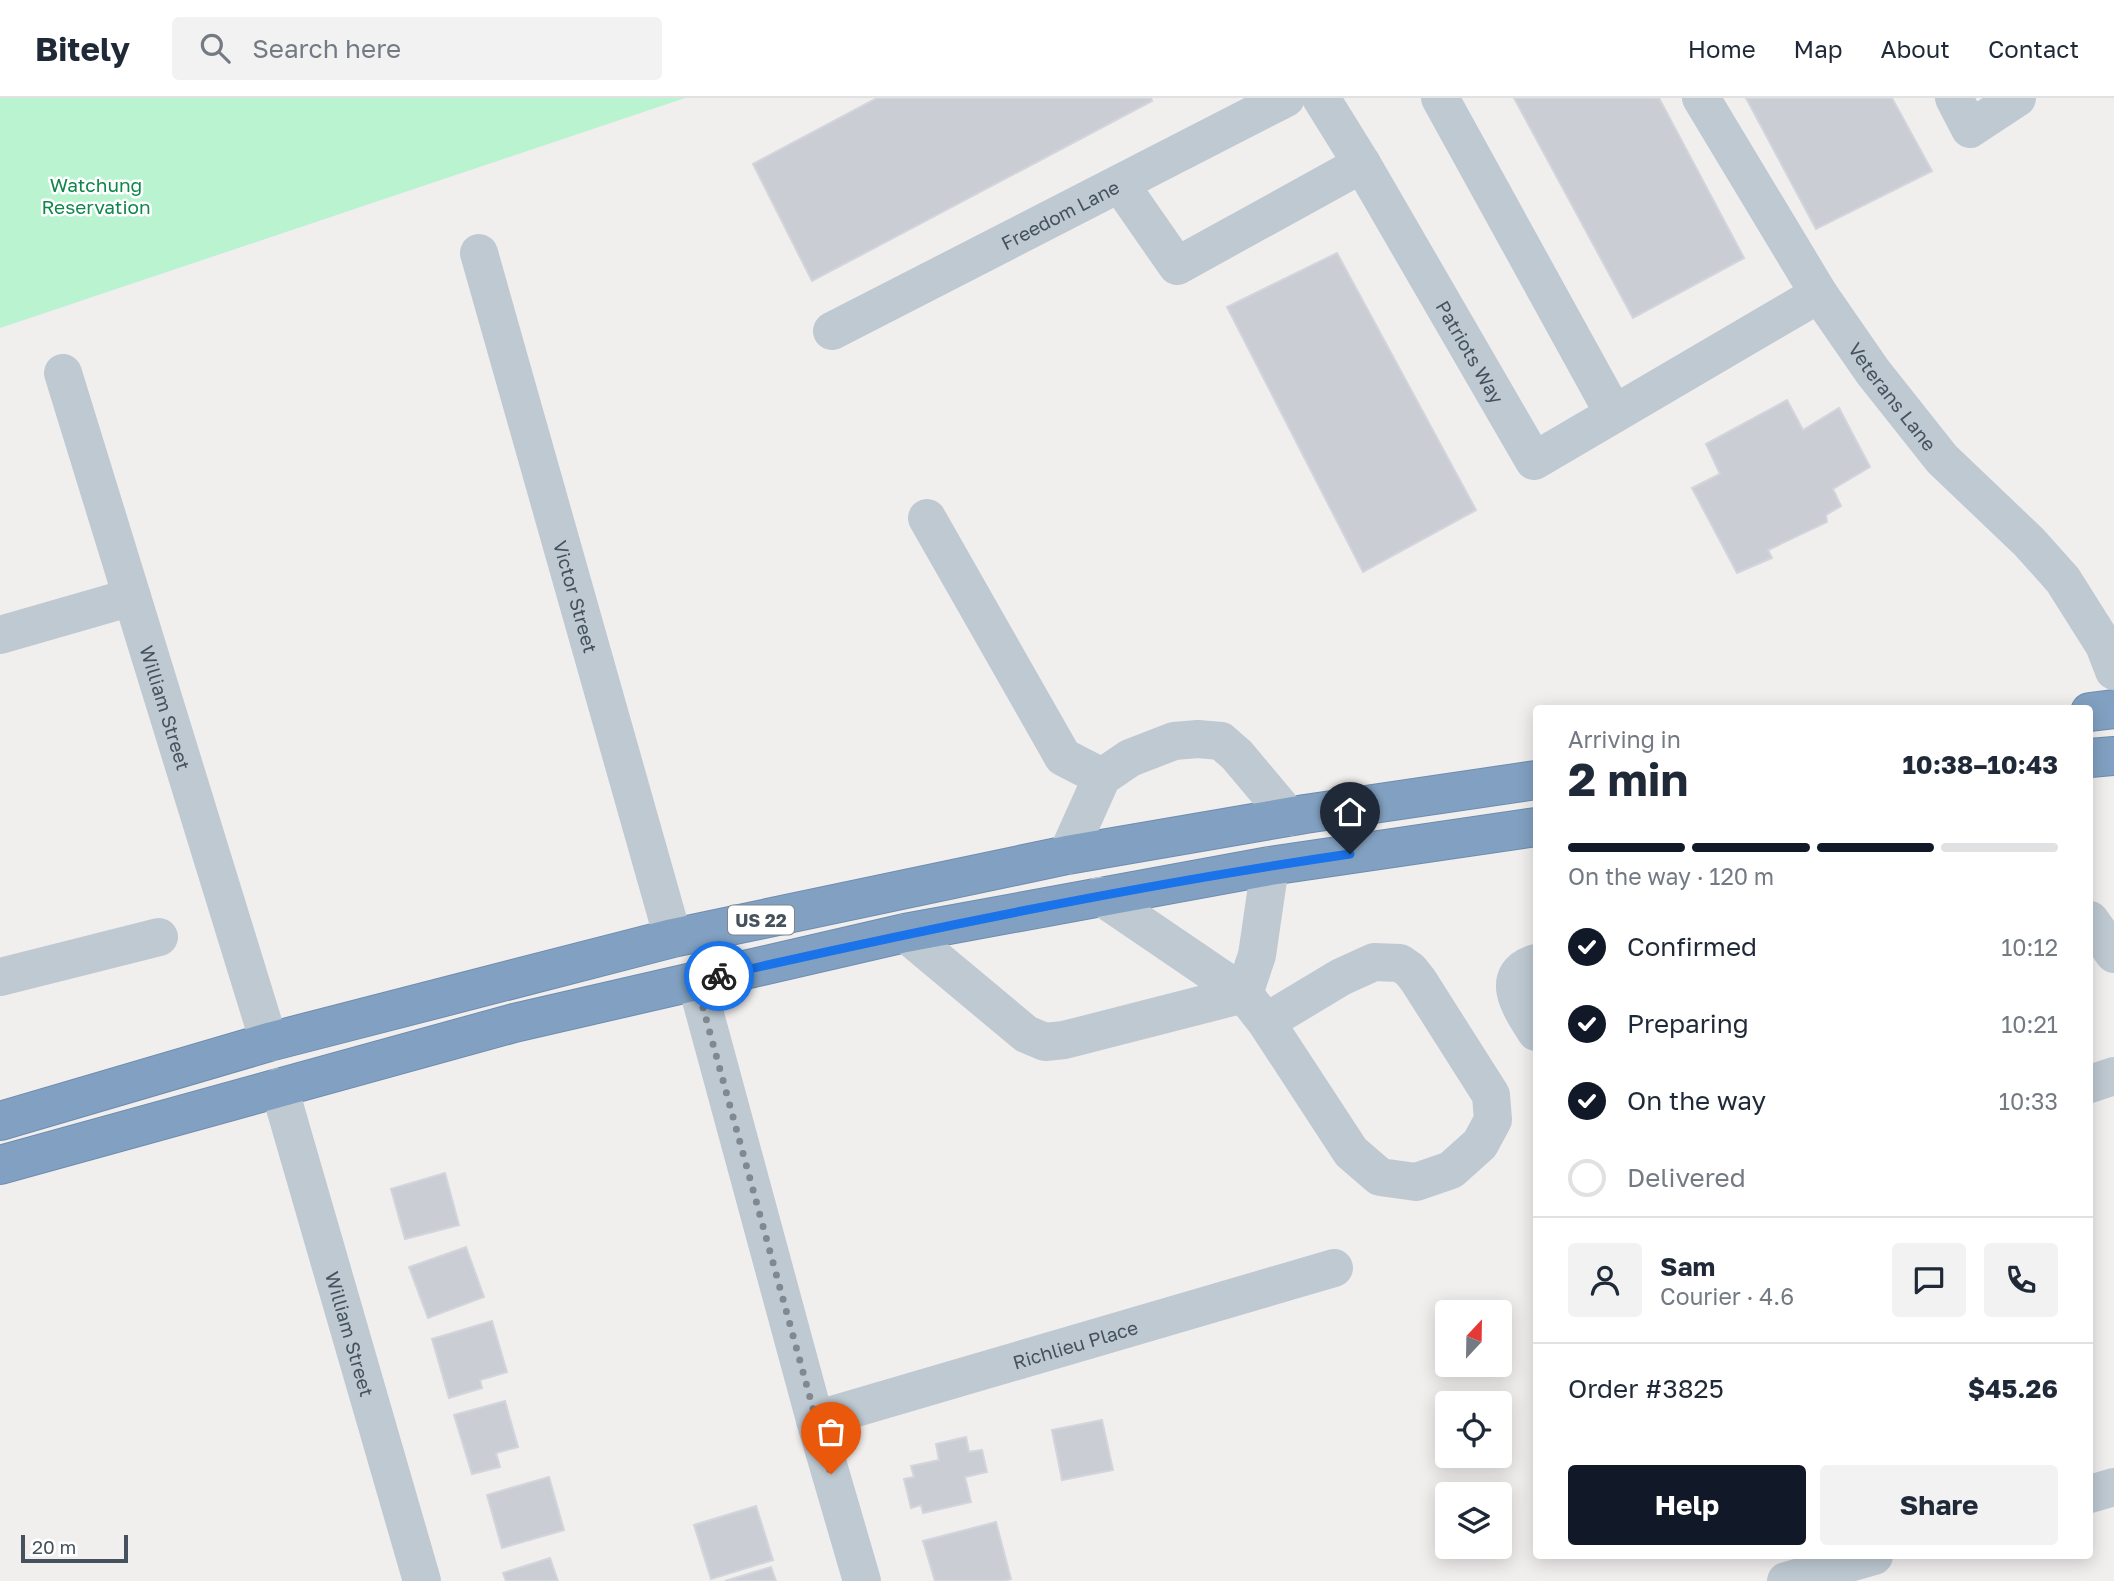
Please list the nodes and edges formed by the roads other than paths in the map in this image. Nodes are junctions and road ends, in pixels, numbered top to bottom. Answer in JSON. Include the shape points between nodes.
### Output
{"nodes":[{"id":1,"x":1286,"y":98,"type":"edge"},
{"id":2,"x":1321,"y":98,"type":"edge"},
{"id":3,"x":1440,"y":98,"type":"edge"},
{"id":4,"x":1701,"y":98,"type":"edge"},
{"id":5,"x":1954,"y":98,"type":"edge"},
{"id":6,"x":2017,"y":98,"type":"edge"},
{"id":7,"x":1362,"y":164,"type":"junction"},
{"id":8,"x":1120,"y":184,"type":"junction"},
{"id":9,"x":480,"y":253,"type":"dead end"},
{"id":10,"x":1819,"y":294,"type":"junction"},
{"id":11,"x":832,"y":331,"type":"dead end"},
{"id":12,"x":63,"y":373,"type":"dead end"},
{"id":13,"x":1614,"y":414,"type":"junction"},
{"id":14,"x":927,"y":518,"type":"dead end"},
{"id":15,"x":132,"y":597,"type":"junction"},
{"id":16,"x":0,"y":635,"type":"edge"},
{"id":17,"x":2114,"y":671,"type":"edge"},
{"id":18,"x":2114,"y":709,"type":"edge"},
{"id":19,"x":2093,"y":712,"type":"edge"},
{"id":20,"x":2114,"y":755,"type":"edge"},
{"id":21,"x":2093,"y":758,"type":"edge"},
{"id":22,"x":1101,"y":777,"type":"junction"},
{"id":23,"x":1533,"y":780,"type":"edge"},
{"id":24,"x":1289,"y":817,"type":"junction"},
{"id":25,"x":1533,"y":827,"type":"edge"},
{"id":26,"x":1067,"y":855,"type":"junction"},
{"id":27,"x":1270,"y":866,"type":"junction"},
{"id":28,"x":1100,"y":896,"type":"junction"},
{"id":29,"x":2093,"y":924,"type":"edge"},
{"id":30,"x":905,"y":933,"type":"junction"},
{"id":31,"x":159,"y":937,"type":"dead end"},
{"id":32,"x":673,"y":939,"type":"junction"},
{"id":33,"x":2114,"y":954,"type":"edge"},
{"id":34,"x":1533,"y":964,"type":"edge"},
{"id":35,"x":0,"y":977,"type":"edge"},
{"id":36,"x":696,"y":982,"type":"junction"},
{"id":37,"x":1255,"y":1008,"type":"junction"},
{"id":38,"x":1533,"y":1027,"type":"edge"},
{"id":39,"x":269,"y":1042,"type":"junction"},
{"id":40,"x":2114,"y":1076,"type":"edge"},
{"id":41,"x":2093,"y":1083,"type":"edge"},
{"id":42,"x":279,"y":1087,"type":"junction"},
{"id":43,"x":1,"y":1116,"type":"edge"},
{"id":44,"x":0,"y":1165,"type":"edge"},
{"id":45,"x":1334,"y":1268,"type":"dead end"},
{"id":46,"x":815,"y":1420,"type":"junction"},
{"id":47,"x":2114,"y":1487,"type":"edge"},
{"id":48,"x":2093,"y":1493,"type":"edge"},
{"id":49,"x":1863,"y":1559,"type":"edge"},
{"id":50,"x":422,"y":1581,"type":"edge"},
{"id":51,"x":862,"y":1581,"type":"edge"},
{"id":52,"x":1786,"y":1581,"type":"edge"}],
"edges":[{"from":1,"to":8,"type":"street","name":"Freedom Lane"},
{"from":2,"to":7,"type":"street","name":"Patriots Way"},
{"from":3,"to":13,"type":"street"},
{"from":4,"to":10,"type":"street","name":"Veterans Lane"},
{"from":5,"to":6,"type":"street","via":[[1970,129]]},
{"from":7,"to":8,"type":"street","via":[[1177,266]]},
{"from":7,"to":13,"type":"street","name":"Patriots Way","via":[[1534,461]]},
{"from":8,"to":11,"type":"street","name":"Freedom Lane"},
{"from":9,"to":32,"type":"street","name":"Victor Street"},
{"from":10,"to":13,"type":"street","name":"Patriots Way"},
{"from":10,"to":17,"type":"street","name":"Veterans Lane","via":[[1942,459],[2063,580],[2099,636]]},
{"from":12,"to":15,"type":"street","name":"William Street"},
{"from":14,"to":22,"type":"street","via":[[1063,757]]},
{"from":15,"to":16,"type":"street"},
{"from":15,"to":39,"type":"street","name":"William Street"},
{"from":18,"to":19,"type":"highway"},
{"from":20,"to":21,"type":"highway"},
{"from":22,"to":24,"type":"street","via":[[1130,758],[1174,741],[1221,741]]},
{"from":22,"to":26,"type":"street"},
{"from":23,"to":24,"type":"highway","number":"US 22"},
{"from":24,"to":26,"type":"highway","number":"US 22"},
{"from":25,"to":27,"type":"highway","number":"US 22"},
{"from":26,"to":32,"type":"highway","number":"US 22"},
{"from":27,"to":28,"type":"highway","number":"US 22"},
{"from":27,"to":37,"type":"street"},
{"from":28,"to":30,"type":"highway","number":"US 22"},
{"from":28,"to":37,"type":"street"},
{"from":29,"to":33,"type":"street"},
{"from":30,"to":36,"type":"highway","number":"US 22"},
{"from":30,"to":37,"type":"street","via":[[1026,1034],[1045,1042]]},
{"from":31,"to":35,"type":"street"},
{"from":32,"to":39,"type":"highway","number":"US 22"},
{"from":34,"to":38,"type":"street","via":[[1518,976],[1514,993]]},
{"from":36,"to":42,"type":"highway","number":"US 22","via":[[514,1023]]},
{"from":36,"to":46,"type":"street"},
{"from":37,"to":37,"type":"street","via":[[1351,1152],[1380,1177],[1416,1182],[1451,1170],[1480,1144],[1493,1120],[1491,1095],[1418,980],[1400,963],[1374,962]]},
{"from":39,"to":43,"type":"highway","number":"US 22"},
{"from":40,"to":41,"type":"street"},
{"from":42,"to":44,"type":"highway","number":"US 22"},
{"from":42,"to":50,"type":"street","name":"William Street"},
{"from":45,"to":46,"type":"street","name":"Richlieu Place"},
{"from":46,"to":51,"type":"street"},
{"from":47,"to":48,"type":"street"},
{"from":49,"to":52,"type":"street"}]}
